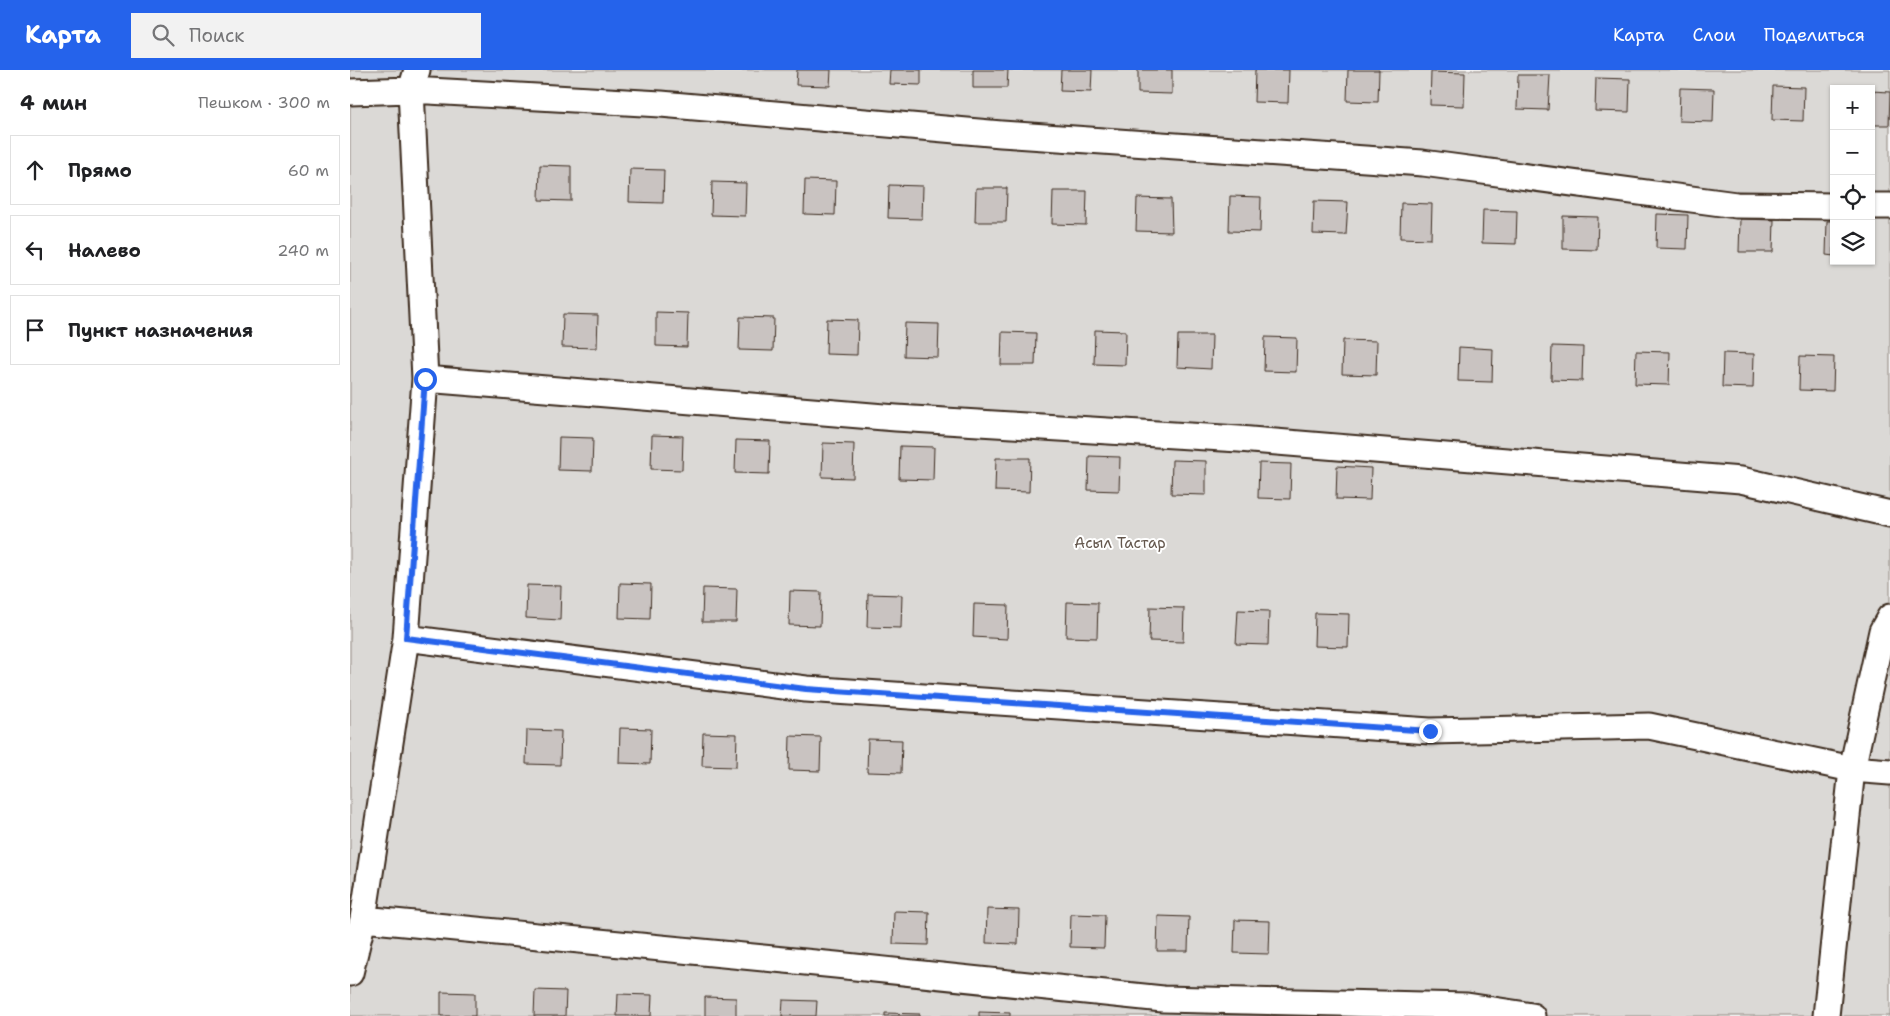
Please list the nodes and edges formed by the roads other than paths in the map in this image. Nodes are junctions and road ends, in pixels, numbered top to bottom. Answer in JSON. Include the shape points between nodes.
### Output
{"nodes":[{"id":1,"x":414,"y":80,"type":"edge"},
{"id":2,"x":350,"y":92,"type":"edge"},
{"id":3,"x":1830,"y":206,"type":"edge"},
{"id":4,"x":1875,"y":206,"type":"edge"},
{"id":5,"x":1890,"y":206,"type":"edge"},
{"id":6,"x":425,"y":379,"type":"junction"},
{"id":7,"x":1890,"y":514,"type":"edge"},
{"id":8,"x":1890,"y":618,"type":"edge"},
{"id":9,"x":406,"y":638,"type":"junction"},
{"id":10,"x":1852,"y":769,"type":"junction"},
{"id":11,"x":1890,"y":772,"type":"edge"},
{"id":12,"x":363,"y":919,"type":"junction"},
{"id":13,"x":350,"y":973,"type":"edge"},
{"id":14,"x":1532,"y":1016,"type":"edge"},
{"id":15,"x":1826,"y":1016,"type":"edge"}],
"edges":[{"from":1,"to":2,"type":"street"},
{"from":1,"to":3,"type":"street","via":[[1002,134],[1423,163],[1736,205]]},
{"from":1,"to":6,"type":"street"},
{"from":4,"to":5,"type":"street"},
{"from":6,"to":7,"type":"street","via":[[896,418],[1239,439],[1741,480]]},
{"from":6,"to":9,"type":"street"},
{"from":8,"to":10,"type":"street","via":[[1882,631]]},
{"from":9,"to":10,"type":"street","via":[[806,689],[1430,731],[1649,726]]},
{"from":9,"to":12,"type":"street"},
{"from":10,"to":11,"type":"street"},
{"from":10,"to":15,"type":"street"},
{"from":12,"to":13,"type":"street"},
{"from":12,"to":14,"type":"street","via":[[1163,999],[1467,1006]]}]}
